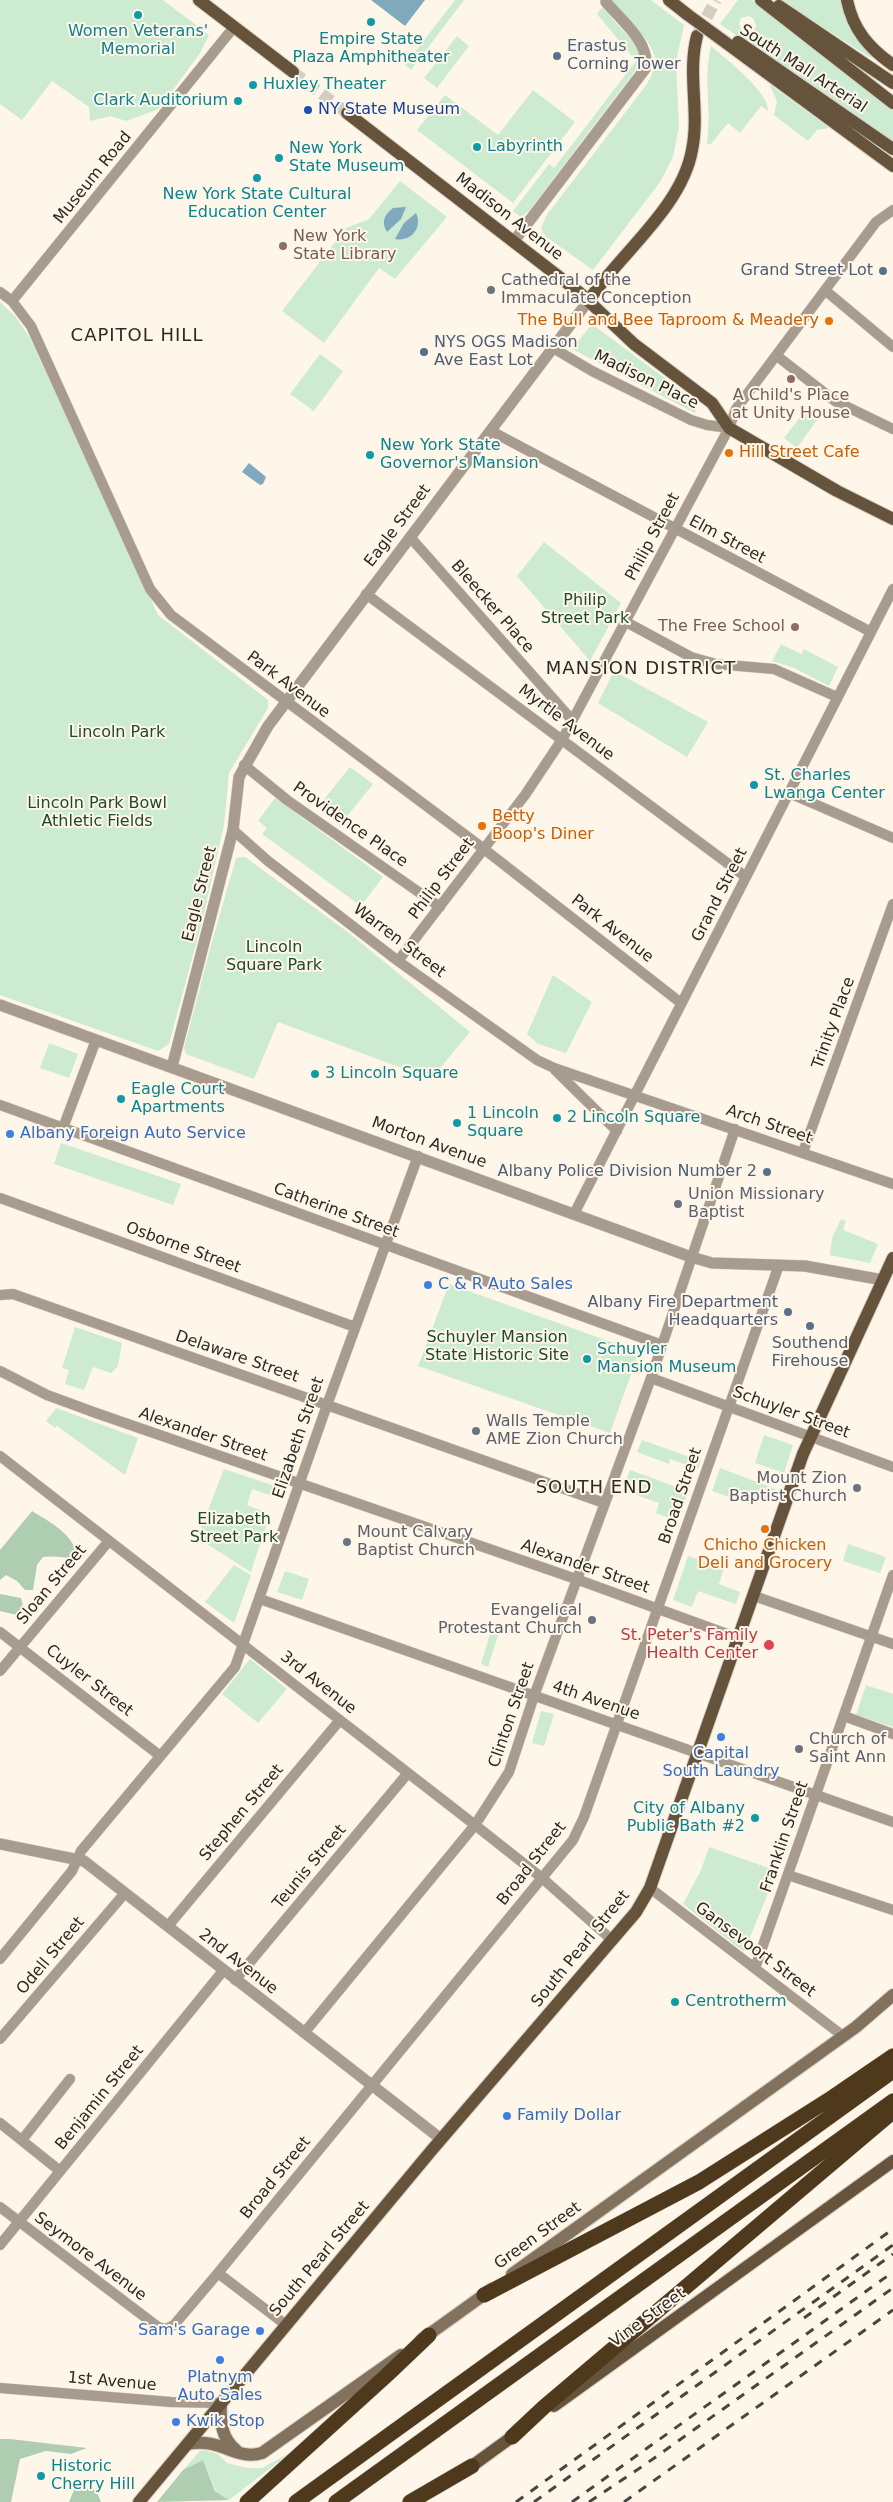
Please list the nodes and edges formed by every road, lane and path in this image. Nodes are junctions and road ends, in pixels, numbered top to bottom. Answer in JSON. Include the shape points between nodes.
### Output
{"nodes":[{"id":1,"x":198,"y":0,"type":"edge"},
{"id":2,"x":669,"y":0,"type":"edge"},
{"id":3,"x":762,"y":0,"type":"edge"},
{"id":4,"x":769,"y":0,"type":"edge"},
{"id":5,"x":847,"y":0,"type":"edge"},
{"id":6,"x":606,"y":2,"type":"dead end"},
{"id":7,"x":234,"y":27,"type":"junction"},
{"id":8,"x":714,"y":34,"type":"junction"},
{"id":9,"x":698,"y":36,"type":"tunnel mouth"},
{"id":10,"x":893,"y":66,"type":"edge"},
{"id":11,"x":293,"y":72,"type":"tunnel mouth"},
{"id":12,"x":893,"y":83,"type":"edge"},
{"id":13,"x":893,"y":103,"type":"edge"},
{"id":14,"x":347,"y":113,"type":"tunnel mouth"},
{"id":15,"x":893,"y":149,"type":"edge"},
{"id":16,"x":893,"y":166,"type":"edge"},
{"id":17,"x":893,"y":210,"type":"edge"},
{"id":18,"x":514,"y":241,"type":"junction"},
{"id":19,"x":826,"y":291,"type":"junction"},
{"id":20,"x":0,"y":292,"type":"edge"},
{"id":21,"x":589,"y":300,"type":"junction"},
{"id":22,"x":12,"y":301,"type":"junction"},
{"id":23,"x":893,"y":347,"type":"edge"},
{"id":24,"x":553,"y":348,"type":"junction"},
{"id":25,"x":777,"y":356,"type":"junction"},
{"id":26,"x":729,"y":428,"type":"junction"},
{"id":27,"x":893,"y":429,"type":"edge"},
{"id":28,"x":491,"y":431,"type":"junction"},
{"id":29,"x":893,"y":519,"type":"edge"},
{"id":30,"x":673,"y":529,"type":"junction"},
{"id":31,"x":410,"y":536,"type":"junction"},
{"id":32,"x":893,"y":589,"type":"edge"},
{"id":33,"x":366,"y":594,"type":"junction"},
{"id":34,"x":626,"y":622,"type":"junction"},
{"id":35,"x":871,"y":632,"type":"junction"},
{"id":36,"x":837,"y":697,"type":"junction"},
{"id":37,"x":285,"y":702,"type":"junction"},
{"id":38,"x":572,"y":720,"type":"junction"},
{"id":39,"x":563,"y":738,"type":"junction"},
{"id":40,"x":244,"y":765,"type":"junction"},
{"id":41,"x":789,"y":793,"type":"junction"},
{"id":42,"x":233,"y":830,"type":"junction"},
{"id":43,"x":893,"y":838,"type":"edge"},
{"id":44,"x":484,"y":849,"type":"junction"},
{"id":45,"x":746,"y":877,"type":"junction"},
{"id":46,"x":893,"y":904,"type":"edge"},
{"id":47,"x":440,"y":907,"type":"junction"},
{"id":48,"x":398,"y":961,"type":"junction"},
{"id":49,"x":682,"y":1003,"type":"junction"},
{"id":50,"x":0,"y":1005,"type":"edge"},
{"id":51,"x":96,"y":1040,"type":"junction"},
{"id":52,"x":172,"y":1067,"type":"junction"},
{"id":53,"x":554,"y":1068,"type":"junction"},
{"id":54,"x":635,"y":1094,"type":"junction"},
{"id":55,"x":0,"y":1105,"type":"edge"},
{"id":56,"x":63,"y":1128,"type":"junction"},
{"id":57,"x":736,"y":1129,"type":"junction"},
{"id":58,"x":617,"y":1131,"type":"junction"},
{"id":59,"x":803,"y":1152,"type":"junction"},
{"id":60,"x":418,"y":1156,"type":"junction"},
{"id":61,"x":893,"y":1184,"type":"edge"},
{"id":62,"x":0,"y":1198,"type":"edge"},
{"id":63,"x":574,"y":1214,"type":"junction"},
{"id":64,"x":384,"y":1245,"type":"junction"},
{"id":65,"x":691,"y":1257,"type":"junction"},
{"id":66,"x":893,"y":1258,"type":"edge"},
{"id":67,"x":779,"y":1265,"type":"junction"},
{"id":68,"x":888,"y":1282,"type":"edge"},
{"id":69,"x":1,"y":1298,"type":"edge"},
{"id":70,"x":355,"y":1327,"type":"junction"},
{"id":71,"x":662,"y":1345,"type":"junction"},
{"id":72,"x":0,"y":1371,"type":"edge"},
{"id":73,"x":651,"y":1378,"type":"junction"},
{"id":74,"x":327,"y":1405,"type":"junction"},
{"id":75,"x":728,"y":1406,"type":"junction"},
{"id":76,"x":810,"y":1436,"type":"junction"},
{"id":77,"x":0,"y":1456,"type":"edge"},
{"id":78,"x":893,"y":1467,"type":"edge"},
{"id":79,"x":299,"y":1485,"type":"junction"},
{"id":80,"x":604,"y":1503,"type":"junction"},
{"id":81,"x":108,"y":1542,"type":"junction"},
{"id":82,"x":893,"y":1575,"type":"edge"},
{"id":83,"x":576,"y":1579,"type":"junction"},
{"id":84,"x":754,"y":1596,"type":"junction"},
{"id":85,"x":260,"y":1599,"type":"junction"},
{"id":86,"x":658,"y":1608,"type":"junction"},
{"id":87,"x":0,"y":1632,"type":"edge"},
{"id":88,"x":871,"y":1637,"type":"junction"},
{"id":89,"x":738,"y":1638,"type":"junction"},
{"id":90,"x":893,"y":1644,"type":"edge"},
{"id":91,"x":244,"y":1645,"type":"junction"},
{"id":92,"x":20,"y":1647,"type":"junction"},
{"id":93,"x":0,"y":1671,"type":"edge"},
{"id":94,"x":534,"y":1696,"type":"junction"},
{"id":95,"x":844,"y":1716,"type":"junction"},
{"id":96,"x":340,"y":1720,"type":"junction"},
{"id":97,"x":616,"y":1725,"type":"junction"},
{"id":98,"x":893,"y":1734,"type":"edge"},
{"id":99,"x":697,"y":1753,"type":"junction"},
{"id":100,"x":159,"y":1755,"type":"junction"},
{"id":101,"x":408,"y":1773,"type":"junction"},
{"id":102,"x":815,"y":1794,"type":"junction"},
{"id":103,"x":893,"y":1822,"type":"edge"},
{"id":104,"x":475,"y":1825,"type":"junction"},
{"id":105,"x":0,"y":1844,"type":"edge"},
{"id":106,"x":78,"y":1859,"type":"junction"},
{"id":107,"x":788,"y":1875,"type":"junction"},
{"id":108,"x":542,"y":1878,"type":"junction"},
{"id":109,"x":650,"y":1888,"type":"junction"},
{"id":110,"x":125,"y":1893,"type":"junction"},
{"id":111,"x":893,"y":1910,"type":"edge"},
{"id":112,"x":168,"y":1926,"type":"junction"},
{"id":113,"x":612,"y":1940,"type":"junction"},
{"id":114,"x":0,"y":1959,"type":"edge"},
{"id":115,"x":755,"y":1968,"type":"junction"},
{"id":116,"x":223,"y":1970,"type":"junction"},
{"id":117,"x":235,"y":1980,"type":"junction"},
{"id":118,"x":893,"y":1995,"type":"edge"},
{"id":119,"x":893,"y":2004,"type":"edge"},
{"id":120,"x":856,"y":2027,"type":"junction"},
{"id":121,"x":304,"y":2033,"type":"junction"},
{"id":122,"x":843,"y":2036,"type":"junction"},
{"id":123,"x":0,"y":2039,"type":"edge"},
{"id":124,"x":893,"y":2056,"type":"edge"},
{"id":125,"x":893,"y":2071,"type":"edge"},
{"id":126,"x":70,"y":2079,"type":"dead end"},
{"id":127,"x":371,"y":2086,"type":"junction"},
{"id":128,"x":893,"y":2101,"type":"edge"},
{"id":129,"x":893,"y":2112,"type":"edge"},
{"id":130,"x":0,"y":2123,"type":"edge"},
{"id":131,"x":441,"y":2139,"type":"junction"},
{"id":132,"x":22,"y":2140,"type":"junction"},
{"id":133,"x":893,"y":2161,"type":"edge"},
{"id":134,"x":60,"y":2171,"type":"junction"},
{"id":135,"x":0,"y":2207,"type":"edge"},
{"id":136,"x":19,"y":2222,"type":"junction"},
{"id":137,"x":0,"y":2245,"type":"edge"},
{"id":138,"x":218,"y":2273,"type":"junction"},
{"id":139,"x":484,"y":2295,"type":"junction"},
{"id":140,"x":286,"y":2325,"type":"junction"},
{"id":141,"x":164,"y":2329,"type":"joint"},
{"id":142,"x":429,"y":2335,"type":"junction"},
{"id":143,"x":0,"y":2388,"type":"edge"},
{"id":144,"x":221,"y":2403,"type":"junction"},
{"id":145,"x":512,"y":2437,"type":"junction"},
{"id":146,"x":188,"y":2444,"type":"junction"},
{"id":147,"x":242,"y":2454,"type":"junction"},
{"id":148,"x":472,"y":2466,"type":"junction"},
{"id":149,"x":139,"y":2502,"type":"edge"},
{"id":150,"x":247,"y":2502,"type":"edge"},
{"id":151,"x":296,"y":2502,"type":"edge"},
{"id":152,"x":336,"y":2502,"type":"edge"},
{"id":153,"x":410,"y":2502,"type":"edge"},
{"id":154,"x":423,"y":2502,"type":"edge"}],
"edges":[{"from":1,"to":7,"type":"main road"},
{"from":2,"to":8,"type":"main road","name":"South Mall Arterial","bridge":true},
{"from":3,"to":13,"type":"main road","name":"South Mall Arterial"},
{"from":4,"to":12,"type":"main road"},
{"from":5,"to":10,"type":"main road","via":[[854,23],[864,40]]},
{"from":6,"to":18,"type":"street","via":[[644,48],[647,58],[645,69]]},
{"from":7,"to":11,"type":"main road"},
{"from":7,"to":22,"type":"street","name":"Museum Road"},
{"from":8,"to":15,"type":"main road","name":"South Mall Arterial","via":[[744,46]]},
{"from":8,"to":16,"type":"main road"},
{"from":9,"to":21,"type":"main road","name":"Eagle Street","via":[[692,63],[694,139],[686,173],[630,252],[612,269]]},
{"from":14,"to":18,"type":"main road","name":"Madison Avenue"},
{"from":17,"to":19,"type":"street","name":"Philip Street","via":[[876,222]]},
{"from":18,"to":21,"type":"main road","name":"Madison Avenue"},
{"from":19,"to":23,"type":"street"},
{"from":19,"to":25,"type":"street","name":"Philip Street"},
{"from":20,"to":22,"type":"street","name":"Park Avenue"},
{"from":21,"to":24,"type":"street","name":"Eagle Street"},
{"from":21,"to":26,"type":"main road","name":"Madison Avenue","via":[[634,344],[712,404]]},
{"from":22,"to":37,"type":"street","name":"Park Avenue","via":[[37,338],[158,603]]},
{"from":24,"to":26,"type":"street","name":"Madison Place","via":[[691,420]]},
{"from":24,"to":28,"type":"street","name":"Eagle Street"},
{"from":25,"to":26,"type":"street","name":"Philip Street","via":[[736,409]]},
{"from":25,"to":27,"type":"street","via":[[835,401]]},
{"from":26,"to":29,"type":"main road","name":"Madison Avenue"},
{"from":26,"to":30,"type":"street","name":"Philip Street"},
{"from":28,"to":30,"type":"street","name":"Elm Street"},
{"from":28,"to":31,"type":"street","name":"Eagle Street"},
{"from":30,"to":34,"type":"street","name":"Philip Street"},
{"from":30,"to":35,"type":"street","name":"Elm Street"},
{"from":31,"to":33,"type":"street","name":"Eagle Street"},
{"from":31,"to":38,"type":"street","name":"Bleecker Place"},
{"from":32,"to":35,"type":"street","name":"Grand Street"},
{"from":33,"to":37,"type":"street","name":"Eagle Street"},
{"from":33,"to":39,"type":"street","name":"Myrtle Avenue"},
{"from":34,"to":36,"type":"street","via":[[691,657],[716,664],[779,671]]},
{"from":34,"to":38,"type":"street","name":"Philip Street"},
{"from":35,"to":36,"type":"street","name":"Grand Street"},
{"from":36,"to":41,"type":"street","name":"Grand Street"},
{"from":37,"to":40,"type":"street","name":"Eagle Street"},
{"from":37,"to":44,"type":"street","name":"Park Avenue"},
{"from":38,"to":39,"type":"street","name":"Philip Street"},
{"from":39,"to":44,"type":"street","name":"Philip Street"},
{"from":39,"to":45,"type":"street","name":"Myrtle Avenue"},
{"from":40,"to":42,"type":"street","name":"Eagle Street","via":[[239,777]]},
{"from":40,"to":47,"type":"street","name":"Providence Place","via":[[287,800]]},
{"from":41,"to":43,"type":"street"},
{"from":41,"to":45,"type":"street","name":"Grand Street"},
{"from":42,"to":48,"type":"street","name":"Warren Street","via":[[268,861]]},
{"from":42,"to":52,"type":"street","name":"Eagle Street"},
{"from":44,"to":47,"type":"street","name":"Philip Street"},
{"from":44,"to":49,"type":"street","name":"Park Avenue"},
{"from":45,"to":49,"type":"street","name":"Grand Street"},
{"from":46,"to":59,"type":"street","name":"Trinity Place"},
{"from":47,"to":48,"type":"street","name":"Philip Street"},
{"from":48,"to":53,"type":"street","name":"Warren Street","via":[[516,1046]]},
{"from":49,"to":54,"type":"street","name":"Grand Street"},
{"from":50,"to":51,"type":"street","name":"Morton Avenue"},
{"from":51,"to":52,"type":"street","name":"Morton Avenue"},
{"from":51,"to":56,"type":"street"},
{"from":52,"to":60,"type":"street","name":"Morton Avenue"},
{"from":53,"to":54,"type":"street","name":"Warren Street"},
{"from":53,"to":58,"type":"street","name":"Warren Street"},
{"from":54,"to":57,"type":"street","name":"Arch Street"},
{"from":54,"to":58,"type":"street","name":"Grand Street"},
{"from":55,"to":56,"type":"street","name":"Catherine Street"},
{"from":56,"to":64,"type":"street","name":"Catherine Street"},
{"from":57,"to":59,"type":"street","name":"Arch Street"},
{"from":57,"to":65,"type":"street","name":"Clinton Street"},
{"from":58,"to":63,"type":"street","name":"Grand Street"},
{"from":59,"to":61,"type":"street","name":"Arch Street"},
{"from":60,"to":63,"type":"street","name":"Morton Avenue"},
{"from":60,"to":64,"type":"street","name":"Elizabeth Street"},
{"from":62,"to":70,"type":"street","name":"Osborne Street"},
{"from":63,"to":65,"type":"street","name":"Morton Avenue"},
{"from":64,"to":70,"type":"street","name":"Elizabeth Street"},
{"from":64,"to":71,"type":"street","name":"Catherine Street"},
{"from":65,"to":67,"type":"street","name":"Morton Avenue","via":[[712,1263]]},
{"from":65,"to":71,"type":"street","name":"Clinton Street"},
{"from":66,"to":68,"type":"main road","name":"South Pearl Street"},
{"from":67,"to":68,"type":"street","name":"Morton Avenue","via":[[830,1270]]},
{"from":67,"to":75,"type":"street","name":"Broad Street"},
{"from":68,"to":76,"type":"main road","name":"South Pearl Street"},
{"from":69,"to":74,"type":"street","name":"Delaware Street","via":[[13,1294]]},
{"from":70,"to":74,"type":"street","name":"Elizabeth Street"},
{"from":71,"to":73,"type":"street","name":"Clinton Street"},
{"from":72,"to":79,"type":"street","name":"Alexander Street","via":[[47,1395]]},
{"from":73,"to":75,"type":"street","name":"Schuyler Street"},
{"from":73,"to":80,"type":"street","name":"Clinton Street"},
{"from":74,"to":79,"type":"street","name":"Elizabeth Street"},
{"from":74,"to":80,"type":"street","name":"Delaware Street"},
{"from":75,"to":76,"type":"street","name":"Schuyler Street"},
{"from":75,"to":86,"type":"street","name":"Broad Street"},
{"from":76,"to":78,"type":"street","name":"Schuyler Street"},
{"from":76,"to":84,"type":"main road","name":"South Pearl Street"},
{"from":77,"to":81,"type":"street","name":"3rd Avenue"},
{"from":79,"to":83,"type":"street","name":"Alexander Street"},
{"from":79,"to":85,"type":"street","name":"Elizabeth Street"},
{"from":80,"to":83,"type":"street","name":"Clinton Street"},
{"from":81,"to":91,"type":"street","name":"3rd Avenue"},
{"from":81,"to":92,"type":"street","name":"Sloan Street"},
{"from":82,"to":88,"type":"street","name":"Franklin Street"},
{"from":83,"to":86,"type":"street","name":"Alexander Street"},
{"from":83,"to":94,"type":"street","name":"Clinton Street"},
{"from":84,"to":88,"type":"street"},
{"from":84,"to":89,"type":"main road","name":"South Pearl Street"},
{"from":85,"to":91,"type":"street","name":"Elizabeth Street"},
{"from":85,"to":94,"type":"street","name":"4th Avenue"},
{"from":86,"to":89,"type":"street","name":"Alexander Street"},
{"from":86,"to":97,"type":"street","name":"Broad Street"},
{"from":87,"to":92,"type":"street","name":"Cuyler Street"},
{"from":88,"to":90,"type":"street"},
{"from":88,"to":95,"type":"street","name":"Franklin Street"},
{"from":89,"to":99,"type":"main road","name":"South Pearl Street"},
{"from":91,"to":96,"type":"street","name":"3rd Avenue"},
{"from":91,"to":100,"type":"street","name":"Elizabeth Street","via":[[235,1667]]},
{"from":92,"to":93,"type":"street","name":"Sloan Street"},
{"from":92,"to":100,"type":"street","name":"Cuyler Street"},
{"from":94,"to":97,"type":"street","name":"4th Avenue"},
{"from":94,"to":104,"type":"street","name":"Clinton Street","via":[[509,1772]]},
{"from":95,"to":98,"type":"street"},
{"from":95,"to":102,"type":"street","name":"Franklin Street"},
{"from":96,"to":101,"type":"street","name":"3rd Avenue"},
{"from":96,"to":112,"type":"street","name":"Stephen Street"},
{"from":97,"to":99,"type":"street","name":"4th Avenue"},
{"from":97,"to":108,"type":"street","name":"Broad Street","via":[[574,1840]]},
{"from":99,"to":102,"type":"street","name":"4th Avenue"},
{"from":99,"to":109,"type":"main road","name":"South Pearl Street"},
{"from":100,"to":106,"type":"street","name":"Elizabeth Street","via":[[81,1851]]},
{"from":101,"to":104,"type":"street","name":"3rd Avenue"},
{"from":101,"to":117,"type":"street","name":"Teunis Street"},
{"from":102,"to":103,"type":"street","name":"4th Avenue"},
{"from":102,"to":107,"type":"street","name":"Franklin Street"},
{"from":104,"to":108,"type":"street","name":"3rd Avenue"},
{"from":104,"to":121,"type":"street","name":"Clinton Street"},
{"from":105,"to":106,"type":"street","name":"2nd Avenue"},
{"from":106,"to":110,"type":"street","name":"2nd Avenue"},
{"from":106,"to":114,"type":"street","name":"Elizabeth Street","via":[[72,1871]]},
{"from":107,"to":111,"type":"street"},
{"from":107,"to":115,"type":"street","name":"Franklin Street"},
{"from":108,"to":113,"type":"street","name":"3rd Avenue"},
{"from":108,"to":127,"type":"street","name":"Broad Street"},
{"from":109,"to":113,"type":"main road","name":"South Pearl Street","via":[[636,1912]]},
{"from":109,"to":115,"type":"street","name":"Gansevoort Street"},
{"from":110,"to":112,"type":"street","name":"2nd Avenue"},
{"from":110,"to":123,"type":"street","name":"Odell Street"},
{"from":112,"to":116,"type":"street","name":"2nd Avenue"},
{"from":113,"to":131,"type":"main road","name":"South Pearl Street"},
{"from":115,"to":122,"type":"street","name":"Gansevoort Street"},
{"from":116,"to":117,"type":"street","name":"2nd Avenue"},
{"from":116,"to":134,"type":"street","name":"Benjamin Street"},
{"from":117,"to":121,"type":"street","name":"2nd Avenue"},
{"from":118,"to":120,"type":"main road","name":"Green Street"},
{"from":119,"to":120,"type":"main road"},
{"from":120,"to":122,"type":"main road","name":"Green Street"},
{"from":121,"to":127,"type":"street","name":"2nd Avenue"},
{"from":122,"to":139,"type":"main road","name":"Green Street"},
{"from":124,"to":139,"type":"highway","via":[[699,2182]]},
{"from":125,"to":151,"type":"highway"},
{"from":126,"to":132,"type":"street"},
{"from":127,"to":131,"type":"street","name":"2nd Avenue"},
{"from":127,"to":138,"type":"street","name":"Broad Street"},
{"from":128,"to":152,"type":"highway"},
{"from":129,"to":145,"type":"highway"},
{"from":130,"to":132,"type":"street"},
{"from":131,"to":140,"type":"main road","name":"South Pearl Street"},
{"from":132,"to":134,"type":"street"},
{"from":133,"to":145,"type":"main road","name":"Vine Street"},
{"from":134,"to":136,"type":"street","name":"Benjamin Street"},
{"from":135,"to":136,"type":"street","name":"Seymore Avenue"},
{"from":136,"to":137,"type":"street","name":"Benjamin Street"},
{"from":136,"to":141,"type":"street","name":"Seymore Avenue"},
{"from":138,"to":140,"type":"street"},
{"from":138,"to":141,"type":"street","name":"Broad Street","via":[[174,2325]]},
{"from":139,"to":142,"type":"main road","name":"Green Street"},
{"from":140,"to":144,"type":"main road","name":"South Pearl Street"},
{"from":142,"to":147,"type":"main road","name":"Green Street","via":[[270,2450],[256,2455]]},
{"from":142,"to":150,"type":"highway"},
{"from":143,"to":144,"type":"street","name":"1st Avenue"},
{"from":144,"to":146,"type":"main road","name":"South Pearl Street"},
{"from":144,"to":147,"type":"main road","via":[[222,2430],[233,2448]]},
{"from":145,"to":148,"type":"main road","name":"Vine Street"},
{"from":146,"to":147,"type":"main road","name":"Green Street","via":[[211,2442]]},
{"from":146,"to":149,"type":"main road","name":"South Pearl Street"},
{"from":148,"to":153,"type":"highway"},
{"from":148,"to":154,"type":"main road","name":"Vine Street"}]}
